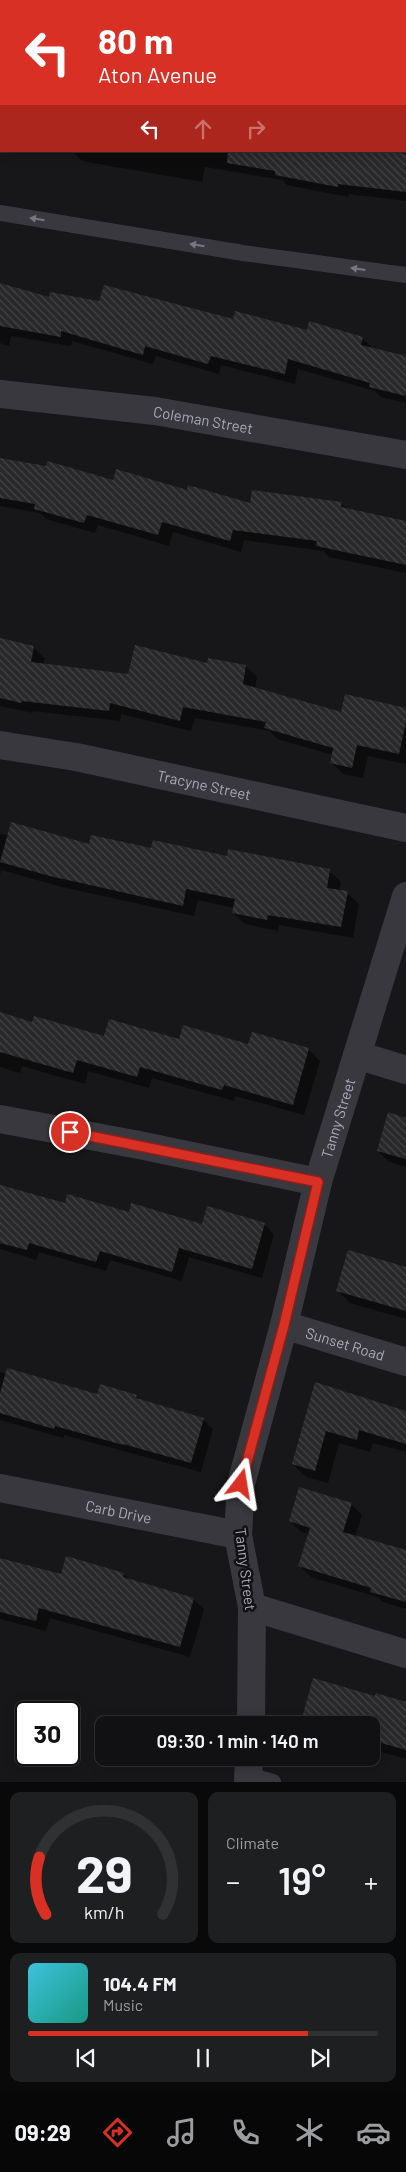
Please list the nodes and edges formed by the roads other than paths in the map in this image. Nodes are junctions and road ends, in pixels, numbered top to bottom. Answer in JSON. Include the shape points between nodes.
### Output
{"nodes":[{"id":1,"x":0,"y":213,"type":"edge"},
{"id":2,"x":406,"y":275,"type":"edge"},
{"id":3,"x":0,"y":394,"type":"edge"},
{"id":4,"x":406,"y":455,"type":"edge"},
{"id":5,"x":0,"y":745,"type":"edge"},
{"id":6,"x":406,"y":828,"type":"edge"},
{"id":7,"x":406,"y":896,"type":"edge"},
{"id":8,"x":357,"y":1055,"type":"junction"},
{"id":9,"x":406,"y":1070,"type":"edge"},
{"id":10,"x":0,"y":1119,"type":"edge"},
{"id":11,"x":318,"y":1182,"type":"junction"},
{"id":12,"x":284,"y":1325,"type":"junction"},
{"id":13,"x":406,"y":1362,"type":"edge"},
{"id":14,"x":0,"y":1488,"type":"edge"},
{"id":15,"x":238,"y":1535,"type":"junction"},
{"id":16,"x":252,"y":1607,"type":"junction"},
{"id":17,"x":406,"y":1654,"type":"edge"},
{"id":18,"x":251,"y":1716,"type":"edge"}],
"edges":[{"from":2,"to":1,"type":"lane","one_way":true,"via":[[242,253]]},
{"from":3,"to":4,"type":"street","name":"Coleman Street","via":[[155,411]]},
{"from":5,"to":6,"type":"street","name":"Tracyne Street","via":[[76,757]]},
{"from":7,"to":8,"type":"street","name":"Tanny Street"},
{"from":8,"to":9,"type":"street"},
{"from":8,"to":11,"type":"street","name":"Tanny Street"},
{"from":10,"to":11,"type":"street"},
{"from":11,"to":12,"type":"street","name":"Tanny Street"},
{"from":12,"to":13,"type":"street","name":"Sunset Road"},
{"from":12,"to":15,"type":"street","name":"Tanny Street","via":[[241,1484]]},
{"from":14,"to":15,"type":"street","name":"Carb Drive"},
{"from":15,"to":16,"type":"street","name":"Tanny Street"},
{"from":16,"to":17,"type":"street"},
{"from":16,"to":18,"type":"street","name":"Tanny Street"}]}
